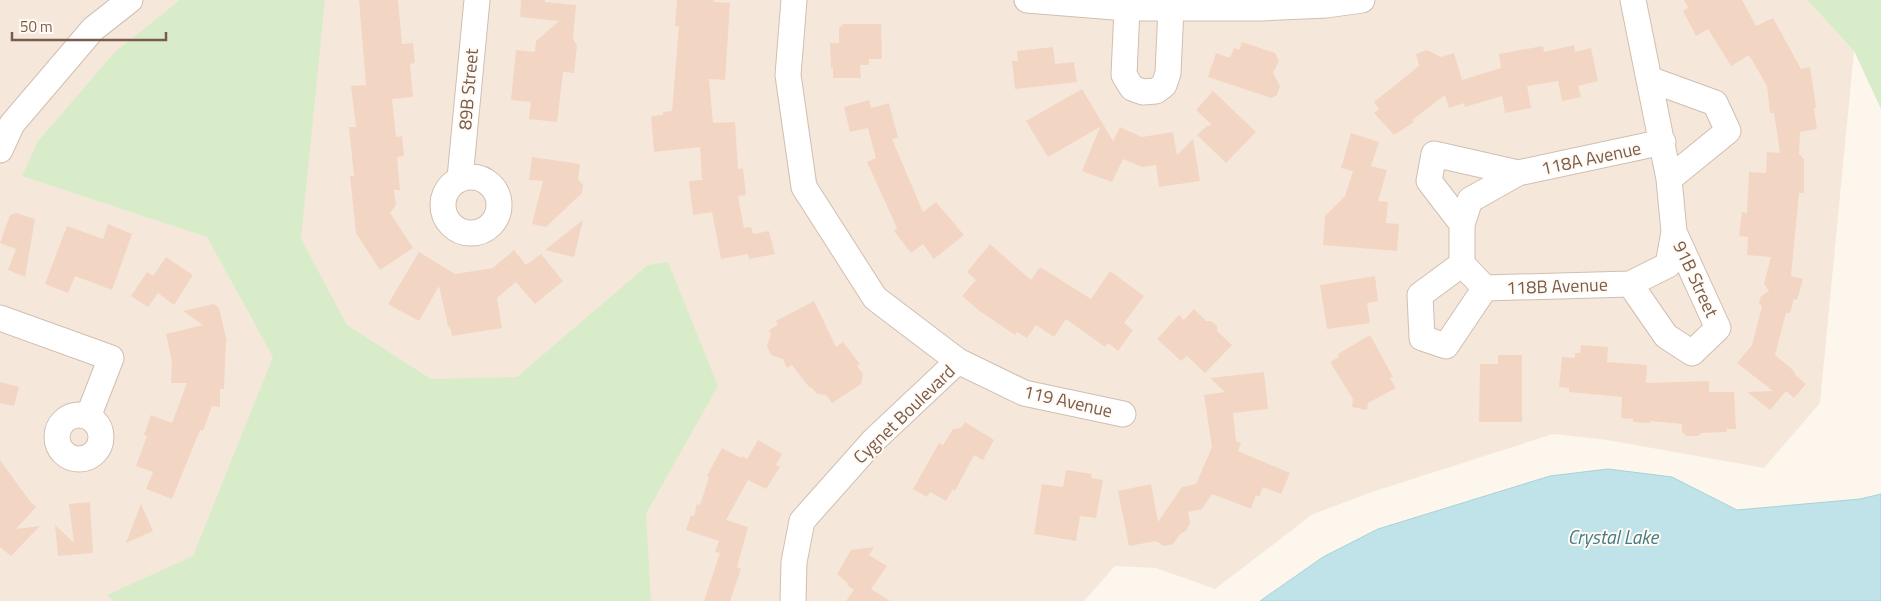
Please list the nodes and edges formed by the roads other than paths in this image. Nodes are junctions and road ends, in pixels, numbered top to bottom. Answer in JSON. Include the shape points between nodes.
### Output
{"nodes":[{"id":1,"x":130,"y":0,"type":"edge"},
{"id":2,"x":477,"y":0,"type":"edge"},
{"id":3,"x":794,"y":0,"type":"edge"},
{"id":4,"x":1027,"y":0,"type":"edge"},
{"id":5,"x":1362,"y":0,"type":"edge"},
{"id":6,"x":1632,"y":0,"type":"edge"},
{"id":7,"x":1325,"y":2,"type":"edge"},
{"id":8,"x":1261,"y":4,"type":"edge"},
{"id":9,"x":1127,"y":8,"type":"junction"},
{"id":10,"x":1171,"y":8,"type":"junction"},
{"id":11,"x":1649,"y":79,"type":"junction"},
{"id":12,"x":1663,"y":142,"type":"junction"},
{"id":13,"x":0,"y":150,"type":"edge"},
{"id":14,"x":1518,"y":173,"type":"junction"},
{"id":15,"x":460,"y":178,"type":"dead end"},
{"id":16,"x":1669,"y":179,"type":"junction"},
{"id":17,"x":1462,"y":224,"type":"junction"},
{"id":18,"x":1674,"y":232,"type":"junction"},
{"id":19,"x":1462,"y":264,"type":"junction"},
{"id":20,"x":1630,"y":284,"type":"junction"},
{"id":21,"x":1485,"y":288,"type":"junction"},
{"id":22,"x":0,"y":318,"type":"edge"},
{"id":23,"x":958,"y":361,"type":"junction"},
{"id":24,"x":1123,"y":414,"type":"dead end"},
{"id":25,"x":88,"y":417,"type":"dead end"},
{"id":26,"x":793,"y":601,"type":"edge"}],
"edges":[{"from":1,"to":13,"type":"street","via":[[93,29],[12,124]]},
{"from":2,"to":15,"type":"street","name":"89B Street"},
{"from":3,"to":23,"type":"street","name":"Cygnet Boulevard","via":[[788,75],[804,187],[875,298]]},
{"from":4,"to":9,"type":"street"},
{"from":5,"to":7,"type":"street"},
{"from":6,"to":11,"type":"street","name":"91B Street"},
{"from":7,"to":8,"type":"street"},
{"from":8,"to":10,"type":"street"},
{"from":9,"to":10,"type":"street"},
{"from":9,"to":10,"type":"street","via":[[1124,74],[1132,88],[1144,92],[1156,91],[1164,85],[1168,73]]},
{"from":11,"to":12,"type":"street","name":"91B Street"},
{"from":11,"to":16,"type":"street","via":[[1715,103],[1728,132]]},
{"from":12,"to":14,"type":"street","name":"118A Avenue"},
{"from":12,"to":16,"type":"street","name":"91B Street"},
{"from":14,"to":17,"type":"street","via":[[1470,200]]},
{"from":14,"to":17,"type":"street","via":[[1434,154],[1429,181]]},
{"from":16,"to":18,"type":"street","name":"91B Street"},
{"from":17,"to":19,"type":"street"},
{"from":18,"to":20,"type":"street","name":"91B Street","via":[[1668,265]]},
{"from":18,"to":20,"type":"street","name":"91B Street","via":[[1718,328],[1692,353],[1666,336]]},
{"from":19,"to":21,"type":"street"},
{"from":19,"to":21,"type":"street","via":[[1420,295],[1422,338],[1446,346]]},
{"from":20,"to":21,"type":"street","name":"118B Avenue"},
{"from":22,"to":25,"type":"street","via":[[111,358]]},
{"from":23,"to":24,"type":"street","name":"119 Avenue","via":[[1024,393]]},
{"from":23,"to":26,"type":"street","name":"Cygnet Boulevard","via":[[874,440],[802,521],[794,562]]}]}
